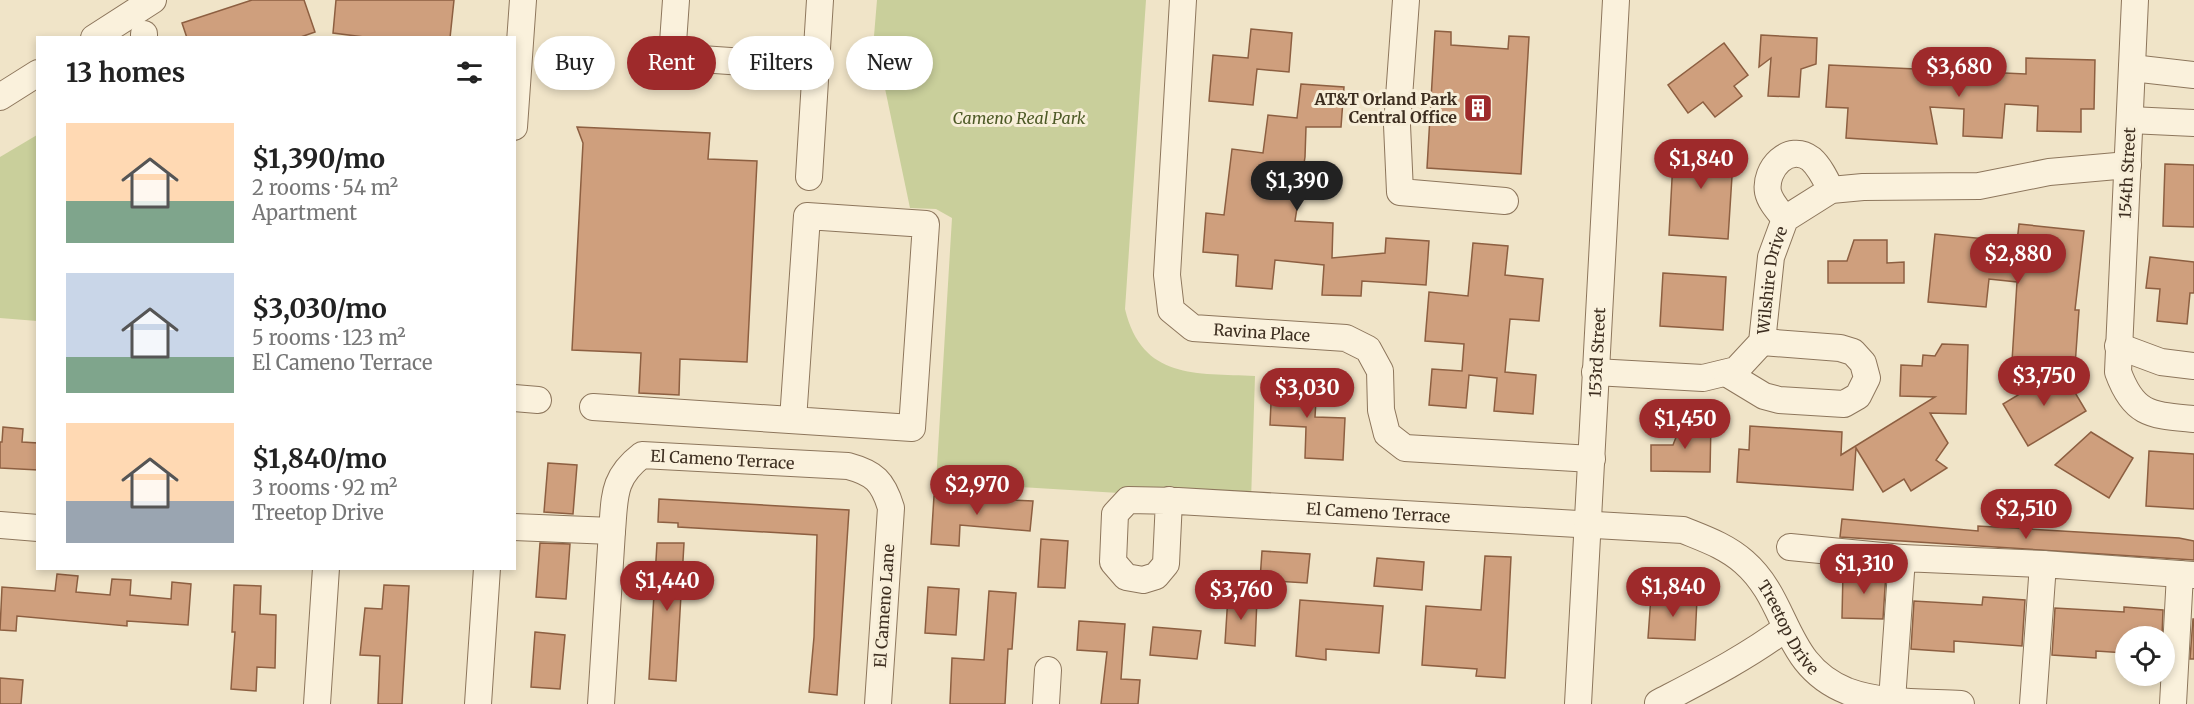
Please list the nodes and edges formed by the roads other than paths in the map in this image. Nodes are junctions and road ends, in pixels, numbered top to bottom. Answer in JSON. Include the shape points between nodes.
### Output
{"nodes":[{"id":1,"x":523,"y":0,"type":"edge"},
{"id":2,"x":676,"y":0,"type":"edge"},
{"id":3,"x":820,"y":0,"type":"edge"},
{"id":4,"x":1183,"y":0,"type":"edge"},
{"id":5,"x":1406,"y":0,"type":"edge"},
{"id":6,"x":1616,"y":0,"type":"edge"},
{"id":7,"x":2135,"y":0,"type":"edge"},
{"id":8,"x":147,"y":2,"type":"edge"},
{"id":9,"x":97,"y":36,"type":"edge"},
{"id":10,"x":818,"y":36,"type":"edge"},
{"id":11,"x":728,"y":61,"type":"edge"},
{"id":12,"x":2132,"y":68,"type":"junction"},
{"id":13,"x":36,"y":74,"type":"edge"},
{"id":14,"x":2194,"y":75,"type":"edge"},
{"id":15,"x":815,"y":90,"type":"edge"},
{"id":16,"x":0,"y":97,"type":"edge"},
{"id":17,"x":516,"y":99,"type":"edge"},
{"id":18,"x":2130,"y":120,"type":"junction"},
{"id":19,"x":2194,"y":123,"type":"edge"},
{"id":20,"x":2128,"y":165,"type":"junction"},
{"id":21,"x":809,"y":177,"type":"dead end"},
{"id":22,"x":1832,"y":190,"type":"junction"},
{"id":23,"x":1505,"y":201,"type":"dead end"},
{"id":24,"x":1785,"y":219,"type":"junction"},
{"id":25,"x":1762,"y":342,"type":"junction"},
{"id":26,"x":2118,"y":346,"type":"junction"},
{"id":27,"x":2194,"y":366,"type":"edge"},
{"id":28,"x":1595,"y":372,"type":"junction"},
{"id":29,"x":1726,"y":373,"type":"junction"},
{"id":30,"x":593,"y":407,"type":"dead end"},
{"id":31,"x":2194,"y":419,"type":"edge"},
{"id":32,"x":793,"y":420,"type":"junction"},
{"id":33,"x":1592,"y":459,"type":"junction"},
{"id":34,"x":1169,"y":501,"type":"dead end"},
{"id":35,"x":891,"y":508,"type":"joint"},
{"id":36,"x":0,"y":525,"type":"edge"},
{"id":37,"x":1589,"y":525,"type":"junction"},
{"id":38,"x":36,"y":528,"type":"edge"},
{"id":39,"x":516,"y":528,"type":"edge"},
{"id":40,"x":612,"y":531,"type":"junction"},
{"id":41,"x":1790,"y":547,"type":"dead end"},
{"id":42,"x":1902,"y":558,"type":"junction"},
{"id":43,"x":2043,"y":564,"type":"junction"},
{"id":44,"x":326,"y":570,"type":"edge"},
{"id":45,"x":487,"y":570,"type":"edge"},
{"id":46,"x":2187,"y":574,"type":"edge"},
{"id":47,"x":1786,"y":628,"type":"junction"},
{"id":48,"x":1048,"y":670,"type":"dead end"},
{"id":49,"x":1856,"y":699,"type":"edge"},
{"id":50,"x":1892,"y":700,"type":"junction"},
{"id":51,"x":1658,"y":703,"type":"edge"},
{"id":52,"x":317,"y":704,"type":"edge"},
{"id":53,"x":478,"y":704,"type":"edge"},
{"id":54,"x":601,"y":704,"type":"edge"},
{"id":55,"x":878,"y":704,"type":"edge"},
{"id":56,"x":1046,"y":704,"type":"edge"},
{"id":57,"x":1578,"y":704,"type":"edge"},
{"id":58,"x":1961,"y":704,"type":"edge"},
{"id":59,"x":2033,"y":704,"type":"edge"},
{"id":60,"x":2173,"y":704,"type":"edge"}],
"edges":[{"from":1,"to":17,"type":"street"},
{"from":2,"to":11,"type":"street","via":[[672,57]]},
{"from":3,"to":10,"type":"street"},
{"from":4,"to":33,"type":"street","name":"Ravina Place","via":[[1167,275],[1171,310],[1193,328],[1346,338],[1368,349],[1380,371],[1381,410],[1387,434],[1405,448]]},
{"from":5,"to":23,"type":"street","via":[[1397,125],[1400,192]]},
{"from":6,"to":28,"type":"street","name":"153rd Street"},
{"from":7,"to":12,"type":"street","name":"154th Street"},
{"from":8,"to":9,"type":"street"},
{"from":12,"to":14,"type":"street"},
{"from":12,"to":18,"type":"street","name":"154th Street"},
{"from":13,"to":16,"type":"street"},
{"from":15,"to":21,"type":"street"},
{"from":18,"to":19,"type":"street"},
{"from":18,"to":20,"type":"street","name":"154th Street"},
{"from":20,"to":22,"type":"street","name":"Wilshire Drive","via":[[2049,172],[1979,186]]},
{"from":20,"to":26,"type":"street","name":"154th Street"},
{"from":22,"to":24,"type":"street","name":"Wilshire Drive"},
{"from":22,"to":24,"type":"street","name":"Wilshire Drive","via":[[1810,158],[1797,154],[1785,157],[1773,166],[1768,193]]},
{"from":24,"to":25,"type":"street","name":"Wilshire Drive","via":[[1771,257]]},
{"from":25,"to":29,"type":"street","name":"Wilshire Drive","via":[[1737,370]]},
{"from":25,"to":29,"type":"street","via":[[1853,352],[1863,363],[1867,378],[1858,396],[1844,404],[1779,400],[1764,396]]},
{"from":26,"to":27,"type":"street","via":[[2161,362]]},
{"from":26,"to":31,"type":"street","name":"154th Street","via":[[2118,372],[2125,391],[2138,408],[2158,416]]},
{"from":28,"to":29,"type":"street","name":"Wilshire Drive","via":[[1703,378]]},
{"from":28,"to":33,"type":"street","name":"153rd Street"},
{"from":30,"to":32,"type":"street"},
{"from":32,"to":32,"type":"street","via":[[912,428],[926,224],[807,216]]},
{"from":33,"to":37,"type":"street","name":"153rd Street"},
{"from":34,"to":37,"type":"street","name":"El Cameno Terrace"},
{"from":35,"to":40,"type":"street","name":"El Cameno Terrace","via":[[881,484],[868,471],[848,466],[642,455],[627,467],[616,484]]},
{"from":35,"to":55,"type":"street","name":"El Cameno Lane"},
{"from":36,"to":38,"type":"street"},
{"from":37,"to":47,"type":"street","name":"Treetop Drive","via":[[1683,530],[1720,545],[1745,562],[1759,579]]},
{"from":37,"to":57,"type":"street","name":"153rd Street"},
{"from":39,"to":40,"type":"street"},
{"from":40,"to":54,"type":"street"},
{"from":41,"to":42,"type":"street"},
{"from":42,"to":43,"type":"street"},
{"from":42,"to":50,"type":"street"},
{"from":43,"to":46,"type":"street"},
{"from":43,"to":59,"type":"street"},
{"from":44,"to":52,"type":"street"},
{"from":45,"to":53,"type":"street"},
{"from":46,"to":60,"type":"street"},
{"from":47,"to":49,"type":"street","name":"Treetop Drive","via":[[1800,656],[1818,676]]},
{"from":47,"to":51,"type":"street","via":[[1752,652]]},
{"from":48,"to":56,"type":"street"},
{"from":49,"to":50,"type":"street","name":"Treetop Drive"},
{"from":50,"to":58,"type":"street","name":"Treetop Drive"}]}
